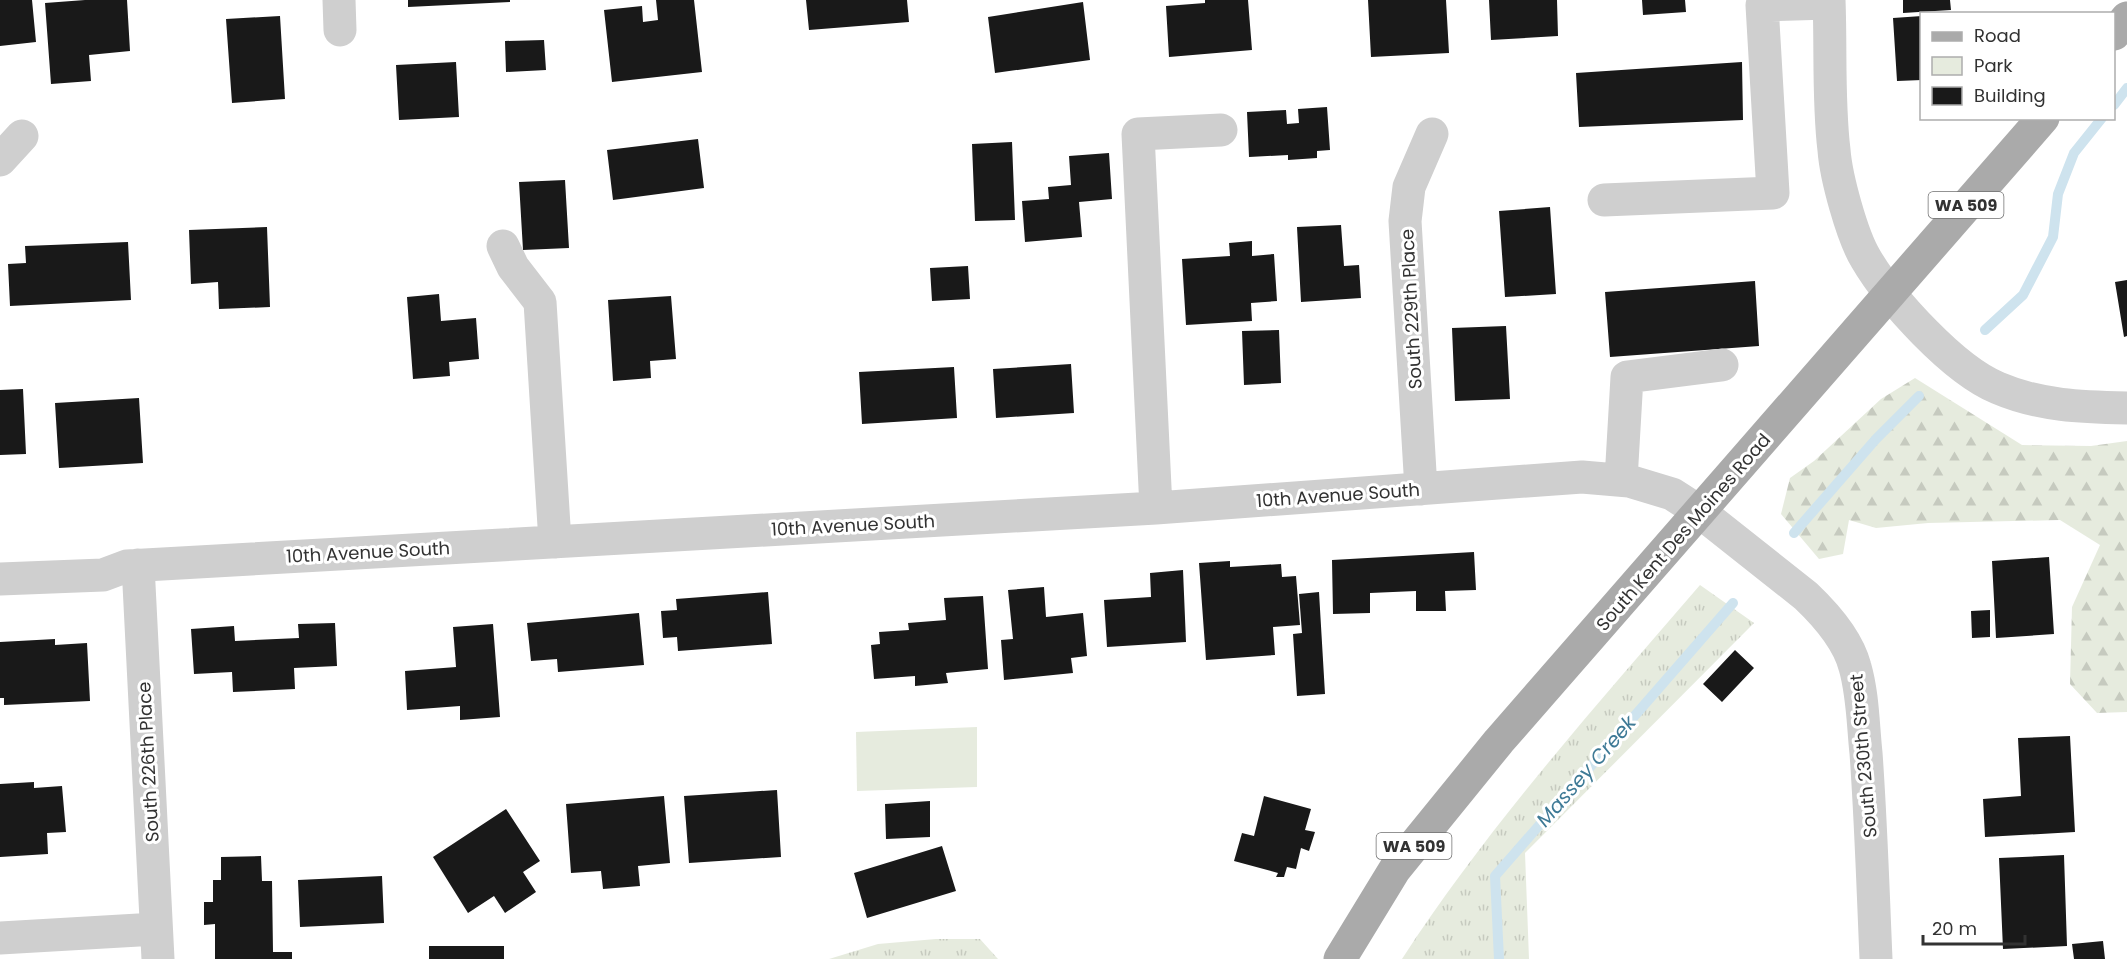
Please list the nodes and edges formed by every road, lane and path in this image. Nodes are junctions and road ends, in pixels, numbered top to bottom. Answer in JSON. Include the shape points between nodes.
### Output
{"nodes":[{"id":1,"x":1829,"y":2,"type":"edge"},
{"id":2,"x":2127,"y":18,"type":"edge"},
{"id":3,"x":2115,"y":33,"type":"edge"},
{"id":4,"x":2041,"y":120,"type":"edge"},
{"id":5,"x":1221,"y":130,"type":"dead end"},
{"id":6,"x":1432,"y":134,"type":"dead end"},
{"id":7,"x":22,"y":136,"type":"dead end"},
{"id":8,"x":0,"y":160,"type":"edge"},
{"id":9,"x":1604,"y":200,"type":"dead end"},
{"id":10,"x":502,"y":246,"type":"dead end"},
{"id":11,"x":1889,"y":291,"type":"junction"},
{"id":12,"x":1722,"y":365,"type":"dead end"},
{"id":13,"x":2127,"y":408,"type":"edge"},
{"id":14,"x":1621,"y":480,"type":"junction"},
{"id":15,"x":1421,"y":489,"type":"junction"},
{"id":16,"x":1156,"y":508,"type":"junction"},
{"id":17,"x":1700,"y":512,"type":"junction"},
{"id":18,"x":555,"y":542,"type":"junction"},
{"id":19,"x":138,"y":565,"type":"junction"},
{"id":20,"x":0,"y":579,"type":"edge"},
{"id":21,"x":0,"y":938,"type":"edge"},
{"id":22,"x":157,"y":944,"type":"edge"},
{"id":23,"x":1340,"y":959,"type":"edge"},
{"id":24,"x":1876,"y":959,"type":"edge"}],
"edges":[{"from":1,"to":9,"type":"street","via":[[1762,5],[1773,193]]},
{"from":1,"to":11,"type":"street","via":[[1834,151],[1846,205],[1865,258]]},
{"from":2,"to":3,"type":"main road"},
{"from":4,"to":11,"type":"main road","name":"South Kent Des Moines Road","number":"WA 509"},
{"from":5,"to":16,"type":"street","via":[[1137,134]]},
{"from":6,"to":15,"type":"street","name":"South 229th Place","via":[[1409,187],[1405,220]]},
{"from":7,"to":8,"type":"street"},
{"from":10,"to":18,"type":"street","via":[[540,302]]},
{"from":11,"to":13,"type":"street","via":[[1939,347],[1968,373],[1996,388],[2058,405]]},
{"from":11,"to":17,"type":"main road","name":"South Kent Des Moines Road","number":"WA 509"},
{"from":12,"to":14,"type":"street","via":[[1627,377]]},
{"from":14,"to":15,"type":"street","name":"10th Avenue South","via":[[1582,477]]},
{"from":14,"to":17,"type":"street","name":"10th Avenue South","via":[[1660,488]]},
{"from":15,"to":16,"type":"street","name":"10th Avenue South"},
{"from":16,"to":18,"type":"street","name":"10th Avenue South"},
{"from":17,"to":23,"type":"main road","name":"South Kent Des Moines Road","number":"WA 509","via":[[1430,825],[1395,869]]},
{"from":17,"to":24,"type":"street","name":"South 230th Street","via":[[1822,611],[1855,665],[1867,774]]},
{"from":18,"to":19,"type":"street","name":"10th Avenue South"},
{"from":19,"to":20,"type":"street","name":"10th Avenue South","via":[[103,575]]},
{"from":19,"to":22,"type":"street","name":"South 226th Place"},
{"from":21,"to":22,"type":"street"}]}
